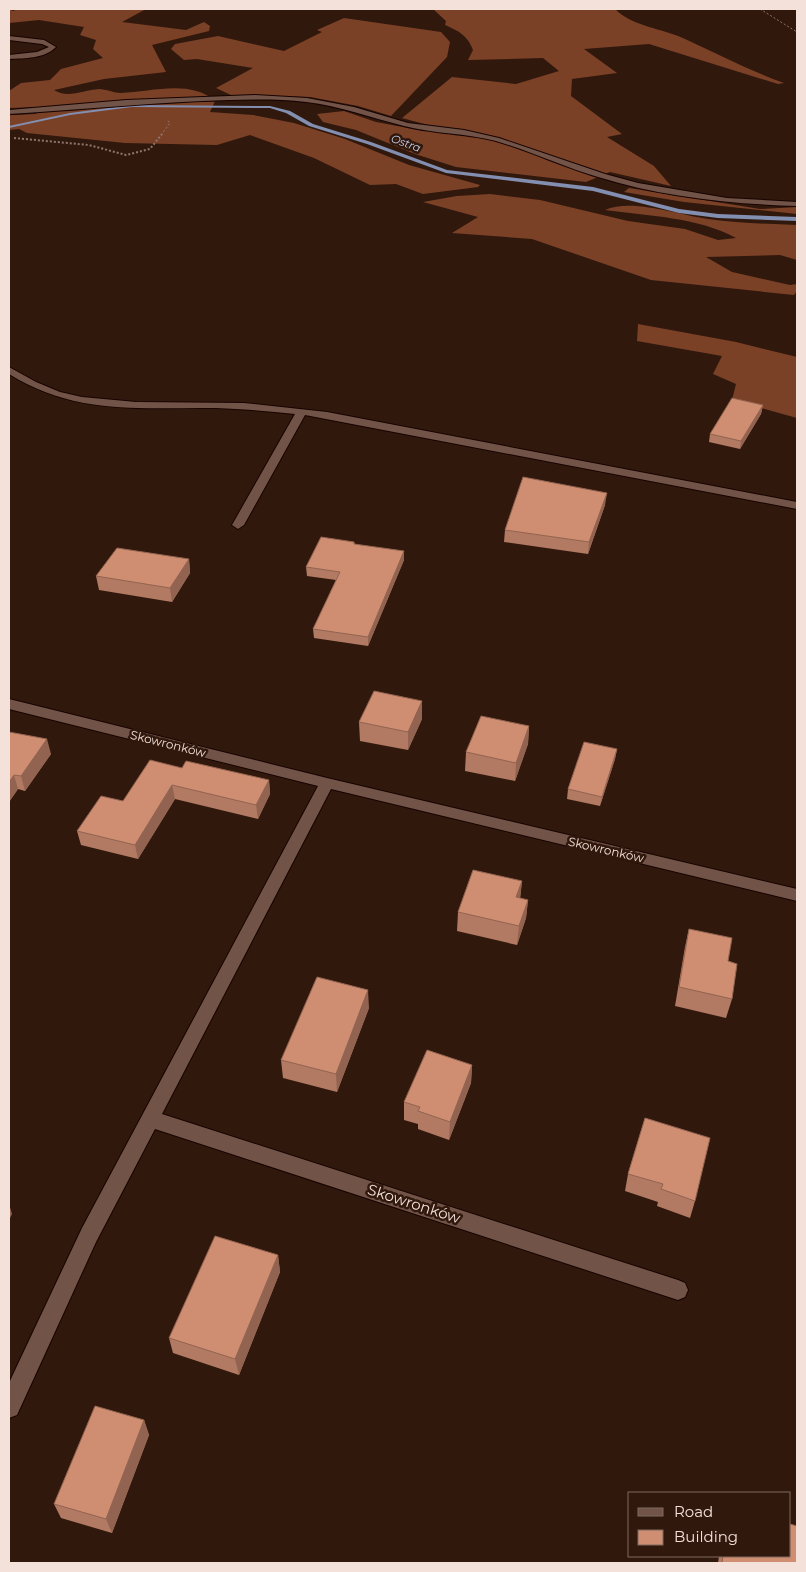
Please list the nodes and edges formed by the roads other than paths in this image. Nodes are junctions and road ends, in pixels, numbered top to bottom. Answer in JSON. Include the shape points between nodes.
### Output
{"nodes":[{"id":1,"x":9,"y":38,"type":"edge"},
{"id":2,"x":9,"y":57,"type":"edge"},
{"id":3,"x":36,"y":111,"type":"junction"},
{"id":4,"x":9,"y":112,"type":"edge"},
{"id":5,"x":67,"y":113,"type":"dead end"},
{"id":6,"x":797,"y":204,"type":"edge"},
{"id":7,"x":9,"y":370,"type":"edge"},
{"id":8,"x":302,"y":412,"type":"junction"},
{"id":9,"x":797,"y":506,"type":"edge"},
{"id":10,"x":238,"y":525,"type":"dead end"},
{"id":11,"x":9,"y":704,"type":"edge"},
{"id":12,"x":327,"y":784,"type":"junction"},
{"id":13,"x":797,"y":895,"type":"edge"},
{"id":14,"x":151,"y":1119,"type":"junction"},
{"id":15,"x":678,"y":1290,"type":"dead end"},
{"id":16,"x":9,"y":1407,"type":"edge"}],
"edges":[{"from":1,"to":2,"type":"street","via":[[44,42],[53,47],[41,53]]},
{"from":3,"to":4,"type":"street"},
{"from":3,"to":5,"type":"street"},
{"from":3,"to":6,"type":"street","via":[[117,102],[233,97],[308,100],[354,109],[407,125],[499,140],[602,176],[638,185],[727,200]]},
{"from":7,"to":8,"type":"street","via":[[50,392],[98,403],[237,406]]},
{"from":8,"to":9,"type":"street"},
{"from":8,"to":10,"type":"street"},
{"from":11,"to":12,"type":"street","name":"Skowronków"},
{"from":12,"to":13,"type":"street","name":"Skowronków"},
{"from":12,"to":14,"type":"street"},
{"from":14,"to":15,"type":"street","name":"Skowronków"},
{"from":14,"to":16,"type":"street","via":[[89,1235]]}]}
